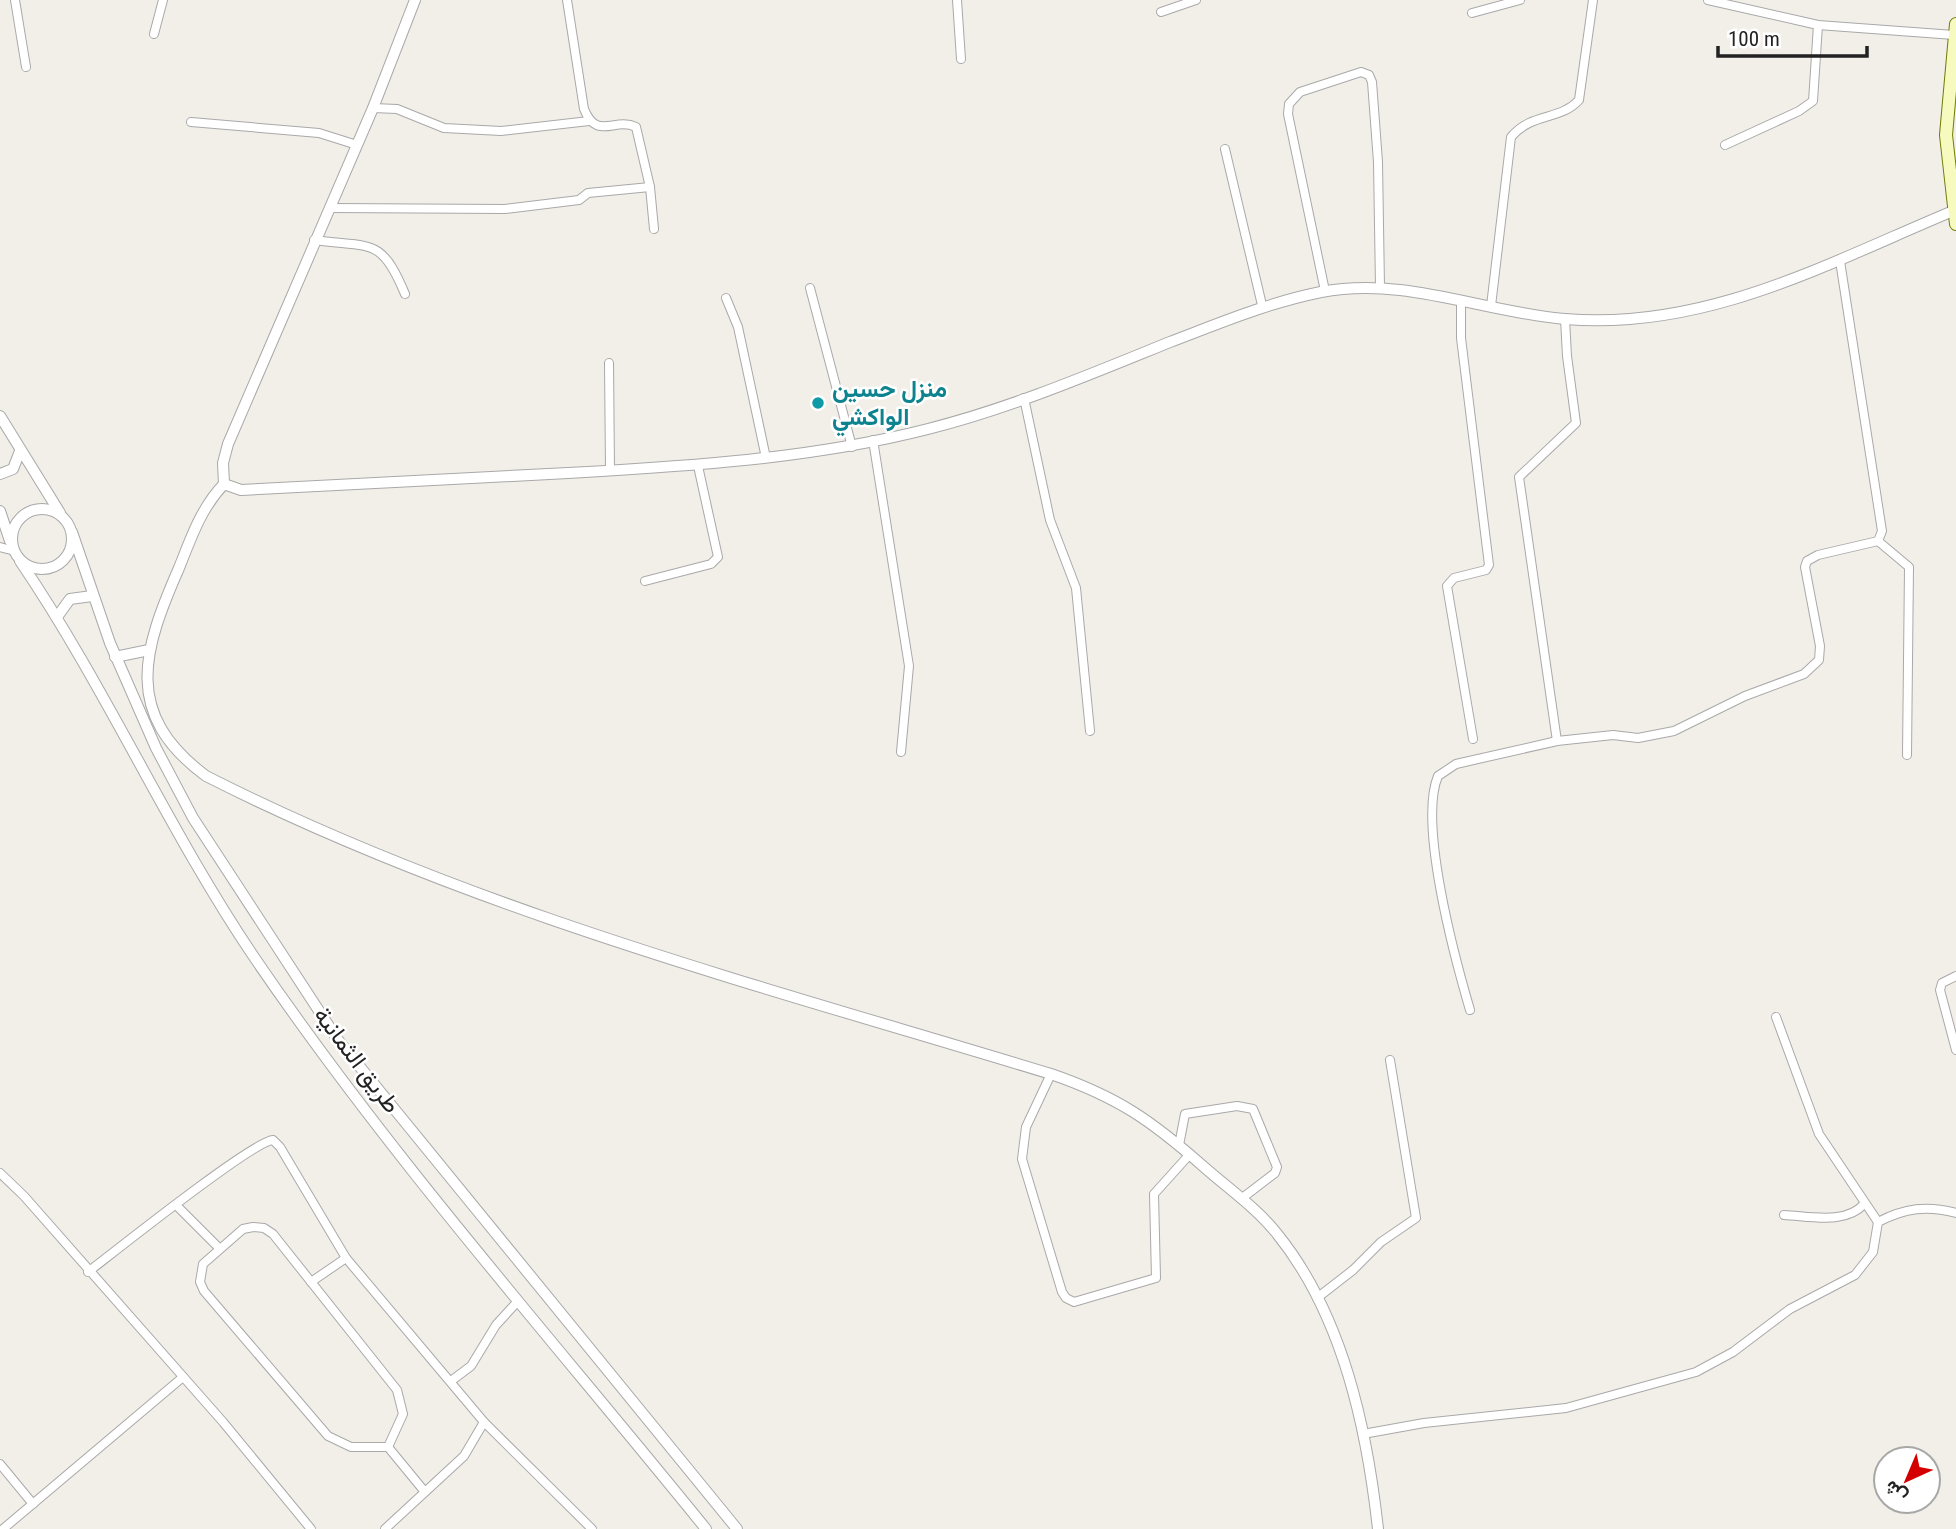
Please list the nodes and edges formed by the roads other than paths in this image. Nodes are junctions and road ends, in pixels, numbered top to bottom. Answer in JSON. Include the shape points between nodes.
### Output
{"nodes":[{"id":1,"x":15,"y":0,"type":"edge"},
{"id":2,"x":163,"y":0,"type":"edge"},
{"id":3,"x":415,"y":0,"type":"edge"},
{"id":4,"x":567,"y":0,"type":"edge"},
{"id":5,"x":957,"y":0,"type":"edge"},
{"id":6,"x":1196,"y":0,"type":"edge"},
{"id":7,"x":1520,"y":0,"type":"edge"},
{"id":8,"x":1593,"y":0,"type":"edge"},
{"id":9,"x":1708,"y":0,"type":"edge"},
{"id":10,"x":1161,"y":12,"type":"dead end"},
{"id":11,"x":1472,"y":13,"type":"dead end"},
{"id":12,"x":1818,"y":25,"type":"junction"},
{"id":13,"x":1955,"y":30,"type":"edge"},
{"id":14,"x":154,"y":34,"type":"dead end"},
{"id":15,"x":961,"y":60,"type":"dead end"},
{"id":16,"x":26,"y":67,"type":"dead end"},
{"id":17,"x":1952,"y":81,"type":"edge"},
{"id":18,"x":373,"y":108,"type":"junction"},
{"id":19,"x":589,"y":121,"type":"junction"},
{"id":20,"x":191,"y":122,"type":"dead end"},
{"id":21,"x":357,"y":145,"type":"junction"},
{"id":22,"x":1725,"y":145,"type":"dead end"},
{"id":23,"x":1225,"y":149,"type":"dead end"},
{"id":24,"x":650,"y":187,"type":"junction"},
{"id":25,"x":330,"y":208,"type":"junction"},
{"id":26,"x":1953,"y":211,"type":"junction"},
{"id":27,"x":1956,"y":225,"type":"edge"},
{"id":28,"x":654,"y":229,"type":"dead end"},
{"id":29,"x":314,"y":240,"type":"junction"},
{"id":30,"x":1840,"y":261,"type":"junction"},
{"id":31,"x":1380,"y":287,"type":"junction"},
{"id":32,"x":810,"y":288,"type":"dead end"},
{"id":33,"x":1325,"y":291,"type":"junction"},
{"id":34,"x":405,"y":294,"type":"dead end"},
{"id":35,"x":726,"y":298,"type":"dead end"},
{"id":36,"x":1461,"y":300,"type":"junction"},
{"id":37,"x":1262,"y":305,"type":"junction"},
{"id":38,"x":1491,"y":306,"type":"junction"},
{"id":39,"x":1565,"y":319,"type":"junction"},
{"id":40,"x":609,"y":363,"type":"dead end"},
{"id":41,"x":1024,"y":398,"type":"junction"},
{"id":42,"x":0,"y":416,"type":"edge"},
{"id":43,"x":873,"y":440,"type":"junction"},
{"id":44,"x":852,"y":447,"type":"junction"},
{"id":45,"x":20,"y":452,"type":"junction"},
{"id":46,"x":766,"y":458,"type":"junction"},
{"id":47,"x":698,"y":466,"type":"junction"},
{"id":48,"x":610,"y":470,"type":"junction"},
{"id":49,"x":0,"y":474,"type":"edge"},
{"id":50,"x":224,"y":484,"type":"junction"},
{"id":51,"x":0,"y":511,"type":"edge"},
{"id":52,"x":64,"y":518,"type":"junction"},
{"id":53,"x":72,"y":532,"type":"junction"},
{"id":54,"x":1878,"y":541,"type":"junction"},
{"id":55,"x":0,"y":547,"type":"edge"},
{"id":56,"x":16,"y":553,"type":"junction"},
{"id":57,"x":645,"y":581,"type":"dead end"},
{"id":58,"x":92,"y":596,"type":"junction"},
{"id":59,"x":57,"y":617,"type":"junction"},
{"id":60,"x":149,"y":650,"type":"junction"},
{"id":61,"x":116,"y":657,"type":"junction"},
{"id":62,"x":1090,"y":731,"type":"dead end"},
{"id":63,"x":1473,"y":739,"type":"dead end"},
{"id":64,"x":1557,"y":741,"type":"junction"},
{"id":65,"x":901,"y":752,"type":"dead end"},
{"id":66,"x":1907,"y":755,"type":"dead end"},
{"id":67,"x":1956,"y":976,"type":"edge"},
{"id":68,"x":1470,"y":1010,"type":"dead end"},
{"id":69,"x":1776,"y":1017,"type":"dead end"},
{"id":70,"x":1956,"y":1050,"type":"edge"},
{"id":71,"x":1390,"y":1060,"type":"dead end"},
{"id":72,"x":1051,"y":1074,"type":"junction"},
{"id":73,"x":1180,"y":1145,"type":"junction"},
{"id":74,"x":1190,"y":1154,"type":"junction"},
{"id":75,"x":0,"y":1173,"type":"edge"},
{"id":76,"x":1241,"y":1199,"type":"junction"},
{"id":77,"x":1864,"y":1204,"type":"junction"},
{"id":78,"x":177,"y":1206,"type":"junction"},
{"id":79,"x":1956,"y":1213,"type":"edge"},
{"id":80,"x":1784,"y":1215,"type":"dead end"},
{"id":81,"x":1878,"y":1222,"type":"junction"},
{"id":82,"x":219,"y":1248,"type":"junction"},
{"id":83,"x":346,"y":1258,"type":"junction"},
{"id":84,"x":88,"y":1272,"type":"junction"},
{"id":85,"x":311,"y":1282,"type":"junction"},
{"id":86,"x":1317,"y":1298,"type":"junction"},
{"id":87,"x":519,"y":1301,"type":"junction"},
{"id":88,"x":183,"y":1377,"type":"junction"},
{"id":89,"x":451,"y":1381,"type":"junction"},
{"id":90,"x":484,"y":1422,"type":"junction"},
{"id":91,"x":1363,"y":1434,"type":"junction"},
{"id":92,"x":388,"y":1447,"type":"junction"},
{"id":93,"x":0,"y":1464,"type":"edge"},
{"id":94,"x":425,"y":1492,"type":"junction"},
{"id":95,"x":33,"y":1504,"type":"junction"},
{"id":96,"x":3,"y":1529,"type":"edge"},
{"id":97,"x":311,"y":1529,"type":"edge"},
{"id":98,"x":385,"y":1529,"type":"edge"},
{"id":99,"x":592,"y":1529,"type":"edge"},
{"id":100,"x":706,"y":1529,"type":"edge"},
{"id":101,"x":737,"y":1529,"type":"edge"},
{"id":102,"x":1378,"y":1529,"type":"edge"}],
"edges":[{"from":1,"to":16,"type":"street"},
{"from":2,"to":14,"type":"street"},
{"from":3,"to":18,"type":"street"},
{"from":4,"to":19,"type":"street"},
{"from":5,"to":15,"type":"street"},
{"from":6,"to":10,"type":"street"},
{"from":7,"to":11,"type":"street"},
{"from":8,"to":38,"type":"street","via":[[1579,100],[1572,108],[1522,125],[1511,137]]},
{"from":9,"to":12,"type":"street"},
{"from":12,"to":13,"type":"street"},
{"from":12,"to":22,"type":"street","via":[[1813,101]]},
{"from":13,"to":17,"type":"main road"},
{"from":17,"to":26,"type":"main road","via":[[1946,135]]},
{"from":18,"to":19,"type":"street","via":[[397,109],[444,128],[501,131]]},
{"from":18,"to":21,"type":"street"},
{"from":19,"to":24,"type":"street","via":[[596,126],[636,127]]},
{"from":20,"to":21,"type":"street","via":[[319,133]]},
{"from":21,"to":25,"type":"street"},
{"from":23,"to":37,"type":"street"},
{"from":24,"to":25,"type":"street","via":[[505,209]]},
{"from":24,"to":28,"type":"street"},
{"from":25,"to":29,"type":"street"},
{"from":26,"to":27,"type":"main road"},
{"from":26,"to":30,"type":"street"},
{"from":29,"to":34,"type":"street","via":[[379,249],[392,264]]},
{"from":29,"to":50,"type":"street","via":[[228,444]]},
{"from":30,"to":39,"type":"street","via":[[1750,296],[1694,310],[1623,320]]},
{"from":30,"to":54,"type":"street","via":[[1882,531]]},
{"from":31,"to":33,"type":"street"},
{"from":31,"to":33,"type":"street","via":[[1372,82],[1361,72],[1300,92],[1289,104]]},
{"from":31,"to":36,"type":"street"},
{"from":32,"to":44,"type":"street"},
{"from":33,"to":37,"type":"street"},
{"from":35,"to":46,"type":"street","via":[[738,327]]},
{"from":36,"to":38,"type":"street"},
{"from":36,"to":63,"type":"street","via":[[1462,351],[1489,565],[1486,570],[1454,578],[1447,586]]},
{"from":37,"to":41,"type":"street"},
{"from":38,"to":39,"type":"street"},
{"from":39,"to":64,"type":"street","via":[[1576,424],[1519,477]]},
{"from":40,"to":48,"type":"street"},
{"from":41,"to":43,"type":"street","via":[[933,428]]},
{"from":41,"to":62,"type":"street","via":[[1050,520],[1076,589]]},
{"from":42,"to":45,"type":"street"},
{"from":43,"to":44,"type":"street"},
{"from":43,"to":65,"type":"street","via":[[909,666]]},
{"from":44,"to":46,"type":"street"},
{"from":45,"to":49,"type":"street","via":[[13,469]]},
{"from":45,"to":52,"type":"street"},
{"from":46,"to":47,"type":"street"},
{"from":47,"to":48,"type":"street"},
{"from":47,"to":57,"type":"street","via":[[718,557],[711,564]]},
{"from":48,"to":50,"type":"street","via":[[241,489]]},
{"from":50,"to":60,"type":"street","via":[[205,506],[158,616]]},
{"from":51,"to":56,"type":"street"},
{"from":52,"to":53,"type":"street"},
{"from":52,"to":56,"type":"street","via":[[50,510],[31,510],[14,526]]},
{"from":53,"to":56,"type":"street","via":[[71,548],[58,565],[32,568]]},
{"from":53,"to":58,"type":"street","name":"طريق الثمانية"},
{"from":54,"to":64,"type":"street","via":[[1807,561],[1821,646],[1819,660],[1804,674],[1654,736]]},
{"from":54,"to":66,"type":"street","via":[[1909,567]]},
{"from":55,"to":56,"type":"street"},
{"from":56,"to":59,"type":"street"},
{"from":58,"to":59,"type":"street","via":[[70,599]]},
{"from":58,"to":61,"type":"street","name":"طريق الثمانية"},
{"from":59,"to":87,"type":"street","via":[[174,829],[252,955],[348,1091]]},
{"from":60,"to":61,"type":"street"},
{"from":60,"to":72,"type":"street","via":[[145,671],[160,726],[191,764],[227,787],[426,874],[548,921]]},
{"from":61,"to":101,"type":"street","name":"طريق الثمانية","via":[[193,818],[348,1055]]},
{"from":64,"to":68,"type":"street","via":[[1456,764],[1435,782],[1433,822],[1441,891]]},
{"from":67,"to":70,"type":"street","via":[[1942,983],[1940,990]]},
{"from":69,"to":77,"type":"street","via":[[1816,1128]]},
{"from":71,"to":86,"type":"street","via":[[1416,1218]]},
{"from":72,"to":73,"type":"street","via":[[1110,1097]]},
{"from":72,"to":74,"type":"street","via":[[1026,1127],[1022,1159],[1062,1292],[1070,1301],[1156,1278],[1154,1194]]},
{"from":73,"to":74,"type":"street"},
{"from":73,"to":76,"type":"street","via":[[1185,1114],[1237,1105],[1253,1108],[1277,1167]]},
{"from":74,"to":76,"type":"street"},
{"from":75,"to":84,"type":"street"},
{"from":76,"to":86,"type":"street","via":[[1277,1233]]},
{"from":77,"to":80,"type":"street","via":[[1844,1217]]},
{"from":77,"to":81,"type":"street"},
{"from":78,"to":82,"type":"street"},
{"from":78,"to":83,"type":"street","via":[[273,1140]]},
{"from":78,"to":84,"type":"street"},
{"from":79,"to":81,"type":"street","via":[[1924,1207]]},
{"from":81,"to":91,"type":"street","via":[[1873,1252],[1855,1275],[1790,1309],[1733,1353],[1696,1372],[1566,1408]]},
{"from":82,"to":85,"type":"street","via":[[243,1229],[264,1228]]},
{"from":82,"to":92,"type":"street","via":[[203,1264],[200,1282],[204,1291],[317,1425],[351,1447]]},
{"from":83,"to":85,"type":"street"},
{"from":83,"to":89,"type":"street"},
{"from":84,"to":88,"type":"street"},
{"from":85,"to":92,"type":"street","via":[[397,1390],[403,1414]]},
{"from":86,"to":91,"type":"street","via":[[1341,1357]]},
{"from":87,"to":89,"type":"street","via":[[496,1325],[471,1366]]},
{"from":87,"to":100,"type":"street"},
{"from":88,"to":95,"type":"street"},
{"from":88,"to":97,"type":"street"},
{"from":89,"to":90,"type":"street"},
{"from":90,"to":94,"type":"street","via":[[468,1451]]},
{"from":90,"to":99,"type":"street"},
{"from":91,"to":102,"type":"street"},
{"from":92,"to":94,"type":"street"},
{"from":93,"to":95,"type":"street"},
{"from":94,"to":98,"type":"street"},
{"from":95,"to":96,"type":"street"}]}
